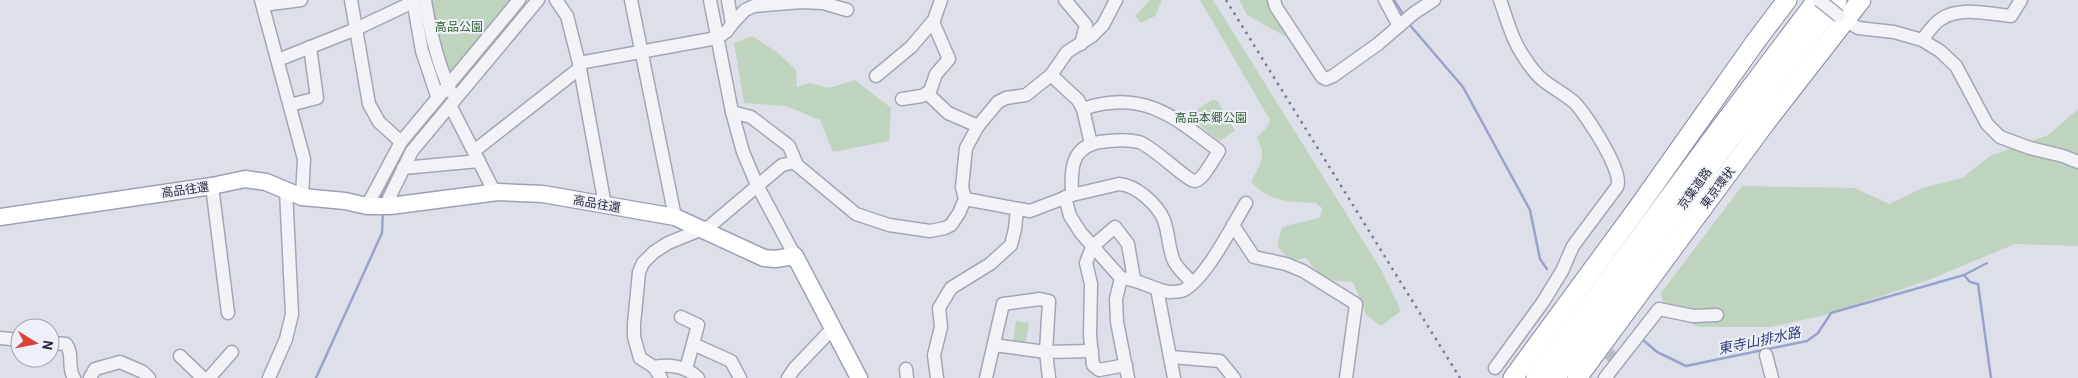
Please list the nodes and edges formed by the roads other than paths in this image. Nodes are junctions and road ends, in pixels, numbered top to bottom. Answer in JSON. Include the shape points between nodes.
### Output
{"nodes":[{"id":1,"x":300,"y":0,"type":"edge"},
{"id":2,"x":351,"y":0,"type":"edge"},
{"id":3,"x":519,"y":0,"type":"edge"},
{"id":4,"x":538,"y":0,"type":"edge"},
{"id":5,"x":556,"y":0,"type":"edge"},
{"id":6,"x":631,"y":0,"type":"edge"},
{"id":7,"x":710,"y":0,"type":"edge"},
{"id":8,"x":728,"y":0,"type":"edge"},
{"id":9,"x":941,"y":0,"type":"edge"},
{"id":10,"x":1065,"y":0,"type":"edge"},
{"id":11,"x":1116,"y":0,"type":"edge"},
{"id":12,"x":1274,"y":0,"type":"edge"},
{"id":13,"x":1385,"y":0,"type":"edge"},
{"id":14,"x":1434,"y":0,"type":"edge"},
{"id":15,"x":1500,"y":0,"type":"edge"},
{"id":16,"x":1787,"y":0,"type":"edge"},
{"id":17,"x":1818,"y":0,"type":"edge"},
{"id":18,"x":1861,"y":0,"type":"edge"},
{"id":19,"x":2021,"y":0,"type":"edge"},
{"id":20,"x":417,"y":1,"type":"edge"},
{"id":21,"x":262,"y":3,"type":"edge"},
{"id":22,"x":848,"y":10,"type":"dead end"},
{"id":23,"x":1840,"y":12,"type":"edge"},
{"id":24,"x":933,"y":22,"type":"junction"},
{"id":25,"x":732,"y":24,"type":"junction"},
{"id":26,"x":1400,"y":24,"type":"junction"},
{"id":27,"x":356,"y":29,"type":"junction"},
{"id":28,"x":717,"y":38,"type":"junction"},
{"id":29,"x":1922,"y":40,"type":"junction"},
{"id":30,"x":1081,"y":44,"type":"junction"},
{"id":31,"x":310,"y":47,"type":"junction"},
{"id":32,"x":641,"y":52,"type":"junction"},
{"id":33,"x":278,"y":60,"type":"junction"},
{"id":34,"x":579,"y":66,"type":"junction"},
{"id":35,"x":1051,"y":75,"type":"junction"},
{"id":36,"x":876,"y":76,"type":"dead end"},
{"id":37,"x":448,"y":86,"type":"junction"},
{"id":38,"x":927,"y":93,"type":"junction"},
{"id":39,"x":438,"y":96,"type":"junction"},
{"id":40,"x":902,"y":99,"type":"dead end"},
{"id":41,"x":453,"y":104,"type":"junction"},
{"id":42,"x":290,"y":105,"type":"junction"},
{"id":43,"x":1083,"y":109,"type":"junction"},
{"id":44,"x":732,"y":112,"type":"junction"},
{"id":45,"x":978,"y":126,"type":"junction"},
{"id":46,"x":401,"y":142,"type":"junction"},
{"id":47,"x":1091,"y":144,"type":"junction"},
{"id":48,"x":477,"y":156,"type":"junction"},
{"id":49,"x":795,"y":162,"type":"junction"},
{"id":50,"x":2078,"y":162,"type":"edge"},
{"id":51,"x":403,"y":168,"type":"junction"},
{"id":52,"x":757,"y":185,"type":"junction"},
{"id":53,"x":212,"y":186,"type":"junction"},
{"id":54,"x":286,"y":191,"type":"junction"},
{"id":55,"x":495,"y":192,"type":"junction"},
{"id":56,"x":1068,"y":196,"type":"junction"},
{"id":57,"x":302,"y":197,"type":"junction"},
{"id":58,"x":965,"y":199,"type":"junction"},
{"id":59,"x":1246,"y":203,"type":"dead end"},
{"id":60,"x":605,"y":205,"type":"junction"},
{"id":61,"x":367,"y":206,"type":"junction"},
{"id":62,"x":390,"y":206,"type":"junction"},
{"id":63,"x":1017,"y":209,"type":"junction"},
{"id":64,"x":0,"y":217,"type":"edge"},
{"id":65,"x":675,"y":218,"type":"junction"},
{"id":66,"x":1233,"y":225,"type":"junction"},
{"id":67,"x":704,"y":230,"type":"junction"},
{"id":68,"x":1092,"y":246,"type":"junction"},
{"id":69,"x":795,"y":256,"type":"junction"},
{"id":70,"x":1121,"y":278,"type":"junction"},
{"id":71,"x":1134,"y":279,"type":"junction"},
{"id":72,"x":1192,"y":283,"type":"junction"},
{"id":73,"x":1157,"y":288,"type":"junction"},
{"id":74,"x":228,"y":313,"type":"dead end"},
{"id":75,"x":1717,"y":315,"type":"dead end"},
{"id":76,"x":681,"y":317,"type":"dead end"},
{"id":77,"x":833,"y":328,"type":"junction"},
{"id":78,"x":60,"y":343,"type":"edge"},
{"id":79,"x":693,"y":344,"type":"junction"},
{"id":80,"x":994,"y":345,"type":"junction"},
{"id":81,"x":1092,"y":350,"type":"junction"},
{"id":82,"x":232,"y":352,"type":"dead end"},
{"id":83,"x":1046,"y":352,"type":"junction"},
{"id":84,"x":1766,"y":354,"type":"dead end"},
{"id":85,"x":180,"y":356,"type":"dead end"},
{"id":86,"x":1171,"y":357,"type":"junction"},
{"id":87,"x":1126,"y":365,"type":"junction"},
{"id":88,"x":654,"y":367,"type":"junction"},
{"id":89,"x":1495,"y":368,"type":"dead end"},
{"id":90,"x":686,"y":369,"type":"junction"},
{"id":91,"x":74,"y":378,"type":"edge"},
{"id":92,"x":90,"y":378,"type":"edge"},
{"id":93,"x":149,"y":378,"type":"edge"},
{"id":94,"x":203,"y":378,"type":"edge"},
{"id":95,"x":208,"y":378,"type":"edge"},
{"id":96,"x":269,"y":378,"type":"edge"},
{"id":97,"x":661,"y":378,"type":"edge"},
{"id":98,"x":698,"y":378,"type":"edge"},
{"id":99,"x":740,"y":378,"type":"edge"},
{"id":100,"x":788,"y":378,"type":"edge"},
{"id":101,"x":858,"y":378,"type":"edge"},
{"id":102,"x":937,"y":378,"type":"edge"},
{"id":103,"x":986,"y":378,"type":"edge"},
{"id":104,"x":1049,"y":378,"type":"edge"},
{"id":105,"x":1128,"y":378,"type":"edge"},
{"id":106,"x":1174,"y":378,"type":"edge"},
{"id":107,"x":1234,"y":378,"type":"edge"},
{"id":108,"x":1346,"y":378,"type":"edge"},
{"id":109,"x":1513,"y":378,"type":"edge"},
{"id":110,"x":1536,"y":378,"type":"edge"},
{"id":111,"x":1555,"y":378,"type":"edge"},
{"id":112,"x":1577,"y":378,"type":"edge"},
{"id":113,"x":1605,"y":378,"type":"edge"},
{"id":114,"x":1772,"y":378,"type":"edge"}],
"edges":[{"from":1,"to":21,"type":"street"},
{"from":2,"to":27,"type":"street"},
{"from":3,"to":37,"type":"street"},
{"from":4,"to":41,"type":"street"},
{"from":5,"to":34,"type":"street","via":[[567,16]]},
{"from":6,"to":32,"type":"street"},
{"from":7,"to":28,"type":"street"},
{"from":8,"to":25,"type":"street"},
{"from":9,"to":24,"type":"street"},
{"from":10,"to":30,"type":"street","via":[[1086,25]]},
{"from":11,"to":30,"type":"street","via":[[1103,25]]},
{"from":12,"to":26,"type":"street","via":[[1326,79],[1378,44]]},
{"from":13,"to":26,"type":"street"},
{"from":14,"to":26,"type":"street"},
{"from":15,"to":89,"type":"street","via":[[1523,56],[1541,79],[1575,103],[1616,169],[1619,181],[1573,246],[1544,302]]},
{"from":16,"to":109,"type":"highway"},
{"from":17,"to":23,"type":"street","bridge":true},
{"from":17,"to":110,"type":"highway","name":"京葉道路"},
{"from":18,"to":23,"type":"highway","name":"東京環状"},
{"from":19,"to":29,"type":"street","via":[[2011,16],[1950,14],[1940,19]]},
{"from":20,"to":27,"type":"street"},
{"from":20,"to":37,"type":"street"},
{"from":20,"to":39,"type":"street","via":[[422,51]]},
{"from":21,"to":33,"type":"street"},
{"from":22,"to":25,"type":"street","via":[[823,3],[802,2],[754,6],[745,10]]},
{"from":23,"to":29,"type":"street","via":[[1858,28],[1894,32]]},
{"from":23,"to":111,"type":"highway","name":"京葉道路","via":[[1730,140]]},
{"from":23,"to":112,"type":"highway","name":"東京環状","via":[[1766,122]]},
{"from":24,"to":36,"type":"street","via":[[911,47]]},
{"from":24,"to":38,"type":"street","via":[[949,59],[936,74]]},
{"from":25,"to":28,"type":"street"},
{"from":27,"to":31,"type":"street"},
{"from":27,"to":46,"type":"street","via":[[369,104],[379,122]]},
{"from":28,"to":32,"type":"street"},
{"from":28,"to":44,"type":"street"},
{"from":29,"to":50,"type":"street","via":[[1956,66],[1988,124],[2000,136]]},
{"from":30,"to":35,"type":"street","via":[[1068,52]]},
{"from":31,"to":33,"type":"street"},
{"from":31,"to":42,"type":"street","via":[[317,98]]},
{"from":32,"to":34,"type":"street"},
{"from":32,"to":65,"type":"street"},
{"from":33,"to":42,"type":"street"},
{"from":34,"to":48,"type":"street"},
{"from":34,"to":60,"type":"street"},
{"from":35,"to":43,"type":"street","via":[[1078,100]]},
{"from":35,"to":45,"type":"street","via":[[1026,95],[998,102]]},
{"from":37,"to":39,"type":"street"},
{"from":37,"to":41,"type":"street"},
{"from":38,"to":40,"type":"street"},
{"from":38,"to":45,"type":"street","via":[[948,113]]},
{"from":39,"to":46,"type":"street"},
{"from":41,"to":48,"type":"street"},
{"from":41,"to":51,"type":"street","via":[[412,151]]},
{"from":42,"to":57,"type":"street","via":[[304,159]]},
{"from":43,"to":47,"type":"street"},
{"from":43,"to":47,"type":"street","via":[[1111,102],[1153,107],[1175,117],[1218,151],[1201,179],[1196,181],[1138,142],[1123,140]]},
{"from":44,"to":49,"type":"street","via":[[750,117],[789,146]]},
{"from":44,"to":52,"type":"street","via":[[743,152]]},
{"from":45,"to":58,"type":"street","via":[[966,148],[962,186]]},
{"from":46,"to":61,"type":"street"},
{"from":47,"to":56,"type":"street","via":[[1074,159]]},
{"from":48,"to":51,"type":"street"},
{"from":48,"to":55,"type":"street"},
{"from":49,"to":52,"type":"street","via":[[782,165]]},
{"from":49,"to":58,"type":"street","via":[[856,214],[877,222],[930,230],[945,228],[959,214]]},
{"from":51,"to":62,"type":"street","via":[[389,198]]},
{"from":52,"to":67,"type":"street"},
{"from":52,"to":69,"type":"street"},
{"from":53,"to":54,"type":"main road","name":"高品往還","via":[[245,179],[266,182]]},
{"from":53,"to":64,"type":"main road","name":"高品往還"},
{"from":53,"to":74,"type":"street"},
{"from":54,"to":57,"type":"main road","name":"高品往還"},
{"from":54,"to":96,"type":"street","via":[[292,314],[286,339]]},
{"from":55,"to":60,"type":"main road","name":"高品往還","via":[[543,194]]},
{"from":55,"to":62,"type":"main road","name":"高品往還"},
{"from":56,"to":63,"type":"street","via":[[1030,211]]},
{"from":56,"to":68,"type":"street","via":[[1070,216]]},
{"from":56,"to":72,"type":"street","via":[[1119,184],[1138,190],[1165,219],[1174,261]]},
{"from":57,"to":61,"type":"main road","name":"高品往還"},
{"from":58,"to":63,"type":"street"},
{"from":59,"to":66,"type":"street"},
{"from":60,"to":65,"type":"main road","name":"高品往還"},
{"from":61,"to":62,"type":"main road","name":"高品往還"},
{"from":63,"to":102,"type":"street","via":[[1011,246],[990,264],[951,288],[939,308],[942,327],[934,355]]},
{"from":65,"to":67,"type":"main road","name":"高品往還"},
{"from":66,"to":72,"type":"street","via":[[1210,263]]},
{"from":66,"to":108,"type":"street","via":[[1254,257],[1303,271],[1356,304]]},
{"from":67,"to":69,"type":"main road","name":"高品往還","via":[[764,258]]},
{"from":67,"to":88,"type":"street","via":[[668,243],[654,252],[639,272],[634,337],[640,358]]},
{"from":68,"to":70,"type":"street"},
{"from":68,"to":71,"type":"street","via":[[1115,227],[1128,244]]},
{"from":68,"to":81,"type":"street","via":[[1086,263],[1091,284]]},
{"from":69,"to":77,"type":"main road"},
{"from":70,"to":71,"type":"street"},
{"from":70,"to":87,"type":"street","via":[[1116,299],[1117,322]]},
{"from":71,"to":73,"type":"street"},
{"from":72,"to":73,"type":"street","via":[[1182,291]]},
{"from":73,"to":86,"type":"street"},
{"from":75,"to":113,"type":"street","via":[[1693,316],[1659,309]]},
{"from":76,"to":79,"type":"street","via":[[698,325]]},
{"from":77,"to":100,"type":"street"},
{"from":77,"to":101,"type":"main road"},
{"from":78,"to":91,"type":"street","via":[[70,349]]},
{"from":79,"to":90,"type":"street"},
{"from":79,"to":99,"type":"street","via":[[731,361]]},
{"from":80,"to":83,"type":"street"},
{"from":80,"to":83,"type":"street","via":[[1003,304],[1040,299],[1049,301]]},
{"from":80,"to":103,"type":"street"},
{"from":81,"to":83,"type":"street"},
{"from":81,"to":87,"type":"street","via":[[1093,365],[1099,370]]},
{"from":82,"to":95,"type":"street"},
{"from":83,"to":104,"type":"street"},
{"from":84,"to":114,"type":"street"},
{"from":85,"to":94,"type":"street"},
{"from":86,"to":106,"type":"street"},
{"from":86,"to":107,"type":"street","via":[[1220,361]]},
{"from":87,"to":105,"type":"street"},
{"from":88,"to":90,"type":"street","via":[[667,365]]},
{"from":88,"to":97,"type":"street"},
{"from":90,"to":98,"type":"street"},
{"from":92,"to":93,"type":"street","via":[[95,369],[120,362]]}]}
